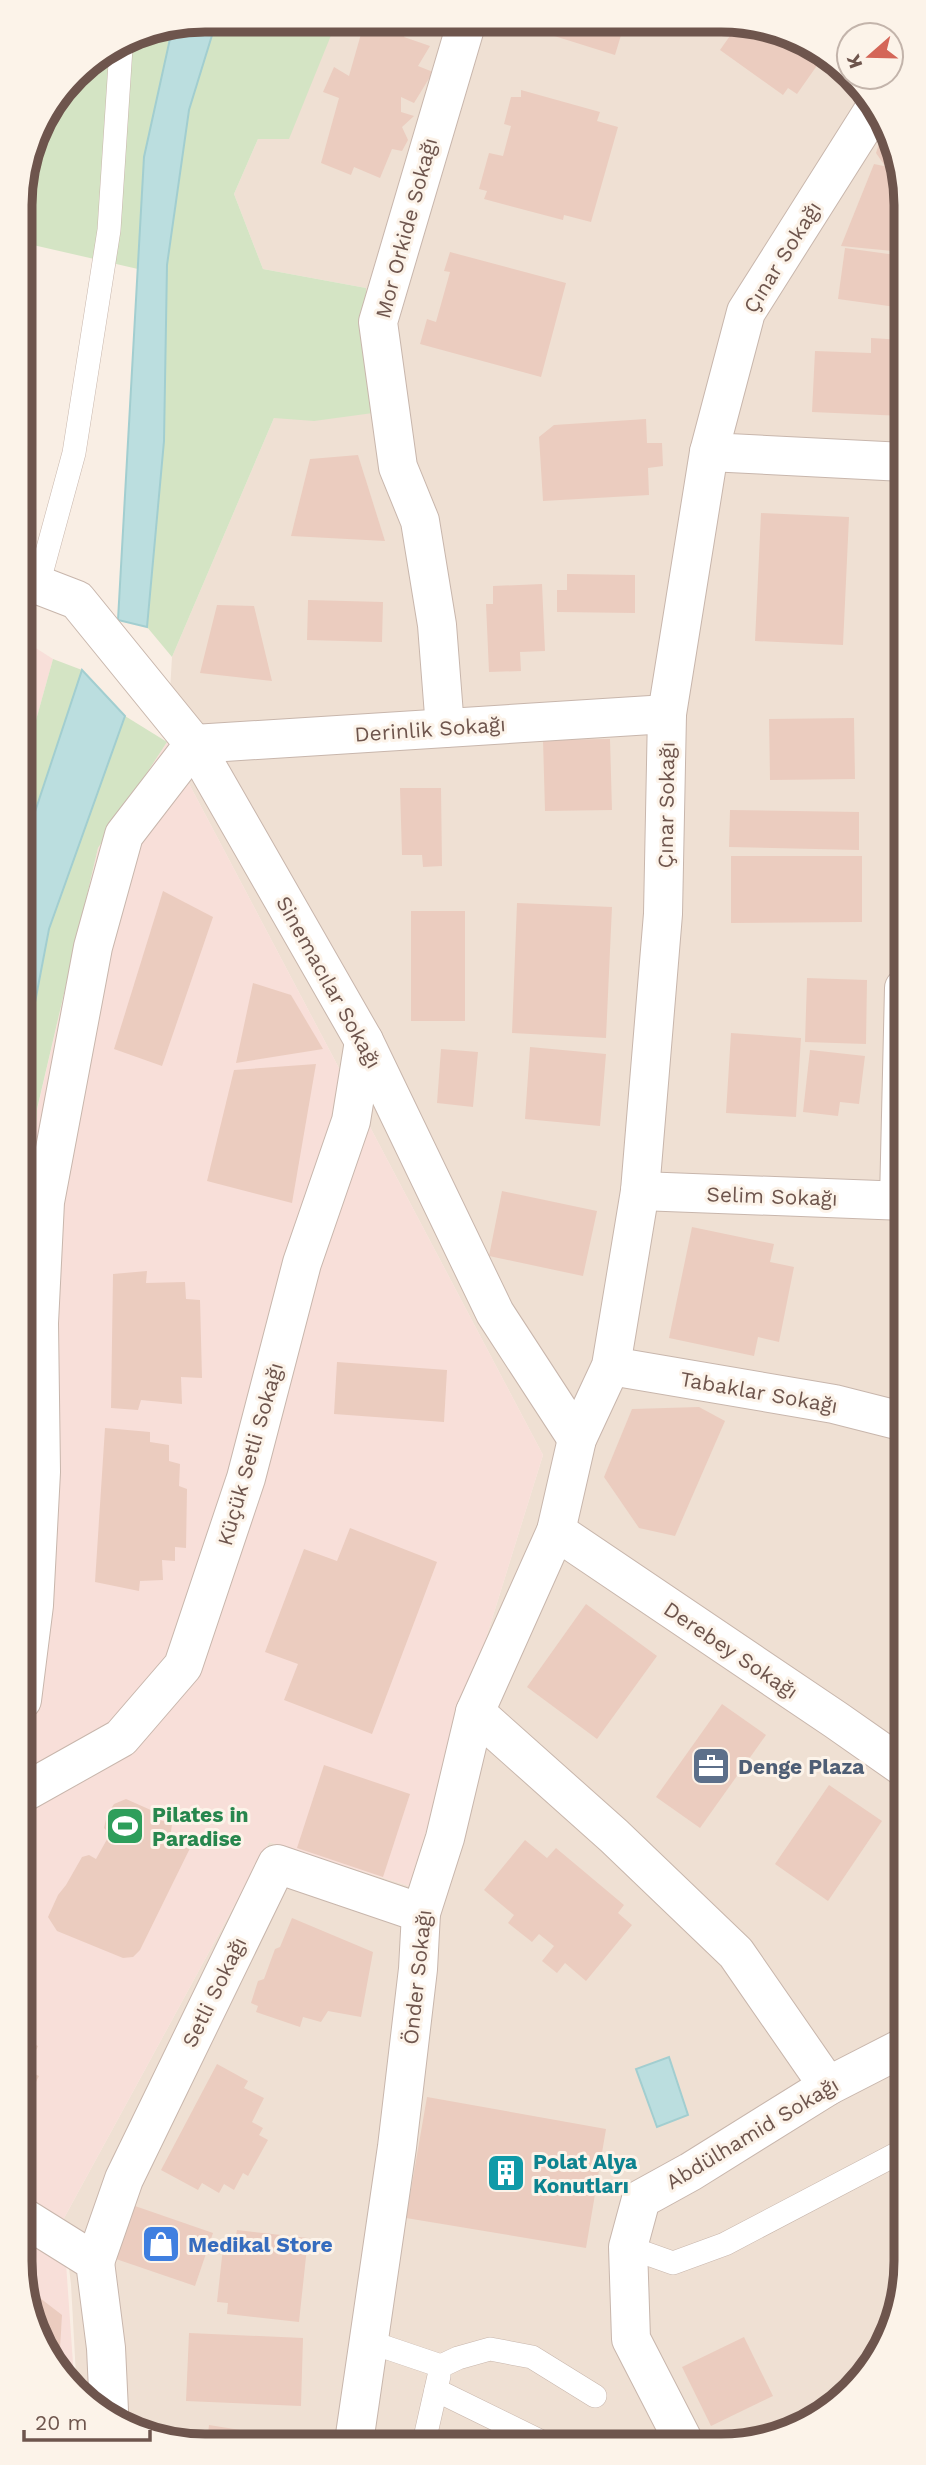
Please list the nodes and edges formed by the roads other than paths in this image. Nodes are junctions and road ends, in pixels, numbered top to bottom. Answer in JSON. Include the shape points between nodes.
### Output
{"nodes":[{"id":1,"x":464,"y":32,"type":"edge"},
{"id":2,"x":121,"y":54,"type":"edge"},
{"id":3,"x":870,"y":116,"type":"edge"},
{"id":4,"x":709,"y":452,"type":"junction"},
{"id":5,"x":894,"y":461,"type":"edge"},
{"id":6,"x":32,"y":573,"type":"edge"},
{"id":7,"x":32,"y":583,"type":"edge"},
{"id":8,"x":667,"y":714,"type":"junction"},
{"id":9,"x":444,"y":728,"type":"junction"},
{"id":10,"x":194,"y":744,"type":"junction"},
{"id":11,"x":364,"y":1041,"type":"junction"},
{"id":12,"x":640,"y":1191,"type":"junction"},
{"id":13,"x":894,"y":1201,"type":"edge"},
{"id":14,"x":611,"y":1366,"type":"junction"},
{"id":15,"x":894,"y":1419,"type":"edge"},
{"id":16,"x":578,"y":1438,"type":"junction"},
{"id":17,"x":556,"y":1531,"type":"junction"},
{"id":18,"x":32,"y":1621,"type":"edge"},
{"id":19,"x":475,"y":1713,"type":"junction"},
{"id":20,"x":894,"y":1761,"type":"edge"},
{"id":21,"x":32,"y":1788,"type":"edge"},
{"id":22,"x":421,"y":1913,"type":"junction"},
{"id":23,"x":894,"y":2052,"type":"edge"},
{"id":24,"x":828,"y":2086,"type":"junction"},
{"id":25,"x":894,"y":2155,"type":"edge"},
{"id":26,"x":32,"y":2223,"type":"edge"},
{"id":27,"x":628,"y":2247,"type":"junction"},
{"id":28,"x":95,"y":2262,"type":"junction"},
{"id":29,"x":370,"y":2342,"type":"junction"},
{"id":30,"x":441,"y":2366,"type":"junction"},
{"id":31,"x":436,"y":2390,"type":"junction"},
{"id":32,"x":595,"y":2396,"type":"dead end"},
{"id":33,"x":109,"y":2404,"type":"edge"},
{"id":34,"x":355,"y":2434,"type":"edge"},
{"id":35,"x":426,"y":2434,"type":"edge"},
{"id":36,"x":526,"y":2434,"type":"edge"},
{"id":37,"x":680,"y":2434,"type":"edge"}],
"edges":[{"from":1,"to":9,"type":"street","name":"Mor Orkide Sokağı","via":[[378,322],[398,467],[420,521],[437,625]]},
{"from":2,"to":6,"type":"lane","via":[[109,230],[74,453]]},
{"from":3,"to":4,"type":"street","name":"Çınar Sokağı","via":[[746,312]]},
{"from":4,"to":5,"type":"street"},
{"from":4,"to":8,"type":"street","name":"Çınar Sokağı"},
{"from":7,"to":10,"type":"street","name":"Sinemacılar Sokağı","via":[[77,600]]},
{"from":8,"to":9,"type":"street","name":"Derinlik Sokağı"},
{"from":8,"to":12,"type":"street","name":"Çınar Sokağı","via":[[663,914]]},
{"from":9,"to":10,"type":"street","name":"Derinlik Sokağı"},
{"from":10,"to":11,"type":"street","name":"Sinemacılar Sokağı"},
{"from":10,"to":18,"type":"street","via":[[124,835],[93,947],[45,1202],[39,1323],[41,1472]]},
{"from":11,"to":16,"type":"street","name":"Sinemacılar Sokağı","via":[[495,1313]]},
{"from":11,"to":21,"type":"street","name":"Küçük Setli Sokağı","via":[[351,1121],[302,1263],[246,1478],[183,1665],[121,1738]]},
{"from":12,"to":13,"type":"street","name":"Selim Sokağı"},
{"from":12,"to":14,"type":"street","name":"Çınar Sokağı"},
{"from":14,"to":15,"type":"street","name":"Tabaklar Sokağı","via":[[834,1404]]},
{"from":14,"to":16,"type":"street","name":"Çınar Sokağı"},
{"from":16,"to":17,"type":"street","name":"Çınar Sokağı"},
{"from":17,"to":19,"type":"street","name":"Önder Sokağı"},
{"from":17,"to":20,"type":"street","name":"Derebey Sokağı"},
{"from":19,"to":22,"type":"street","name":"Önder Sokağı","via":[[445,1838]]},
{"from":19,"to":24,"type":"street","via":[[614,1836],[736,1953]]},
{"from":22,"to":28,"type":"street","name":"Setli Sokağı","via":[[277,1864],[124,2179]]},
{"from":22,"to":29,"type":"street","name":"Önder Sokağı","via":[[397,2147]]},
{"from":23,"to":24,"type":"street","name":"Abdülhamid Sokağı"},
{"from":24,"to":27,"type":"street","name":"Abdülhamid Sokağı","via":[[641,2199]]},
{"from":25,"to":27,"type":"lane","via":[[725,2244],[673,2263]]},
{"from":26,"to":28,"type":"street"},
{"from":27,"to":37,"type":"street","name":"Abdülhamid Sokağı","via":[[631,2339]]},
{"from":28,"to":33,"type":"street"},
{"from":29,"to":30,"type":"lane"},
{"from":29,"to":34,"type":"street","name":"Önder Sokağı"},
{"from":30,"to":31,"type":"lane"},
{"from":30,"to":32,"type":"lane","via":[[490,2348],[532,2357]]},
{"from":31,"to":35,"type":"lane"},
{"from":31,"to":36,"type":"lane"}]}
